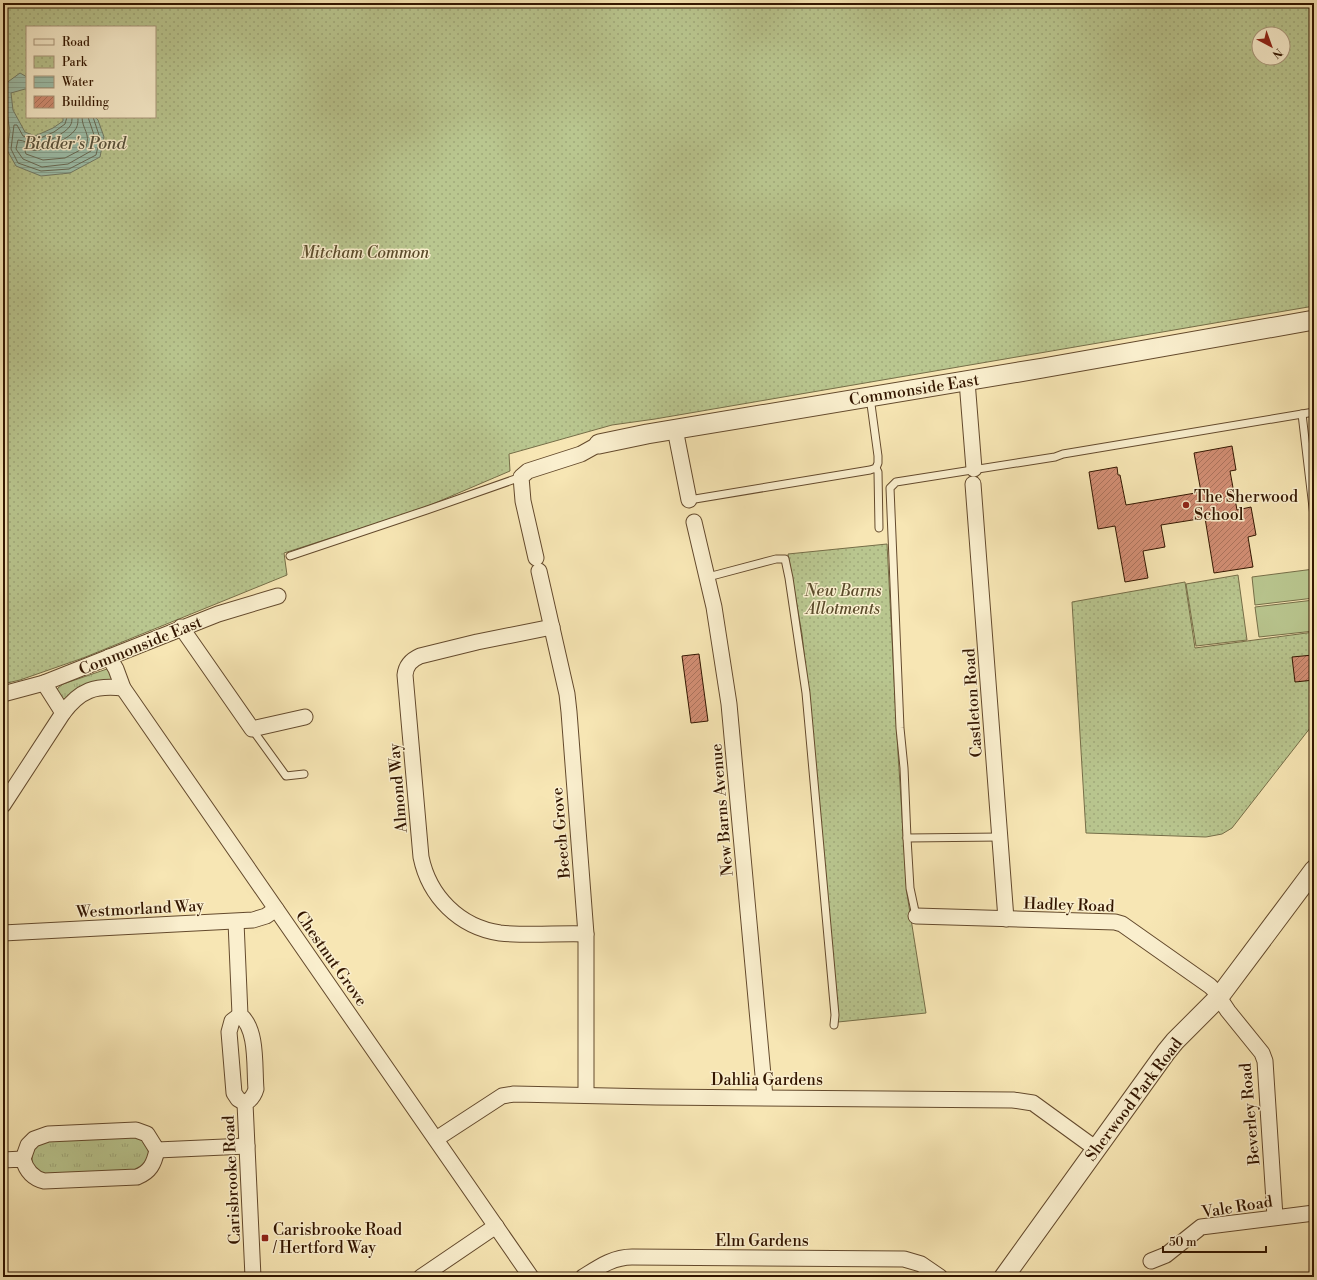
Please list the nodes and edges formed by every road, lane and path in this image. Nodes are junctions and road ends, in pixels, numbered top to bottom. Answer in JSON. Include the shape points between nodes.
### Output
{"nodes":[{"id":1,"x":1314,"y":320,"type":"edge"},
{"id":2,"x":967,"y":381,"type":"junction"},
{"id":3,"x":870,"y":396,"type":"junction"},
{"id":4,"x":1314,"y":412,"type":"edge"},
{"id":5,"x":1302,"y":414,"type":"junction"},
{"id":6,"x":675,"y":429,"type":"junction"},
{"id":7,"x":599,"y":444,"type":"joint"},
{"id":8,"x":876,"y":468,"type":"junction"},
{"id":9,"x":974,"y":476,"type":"junction"},
{"id":10,"x":521,"y":477,"type":"junction"},
{"id":11,"x":689,"y":500,"type":"joint"},
{"id":12,"x":1314,"y":516,"type":"edge"},
{"id":13,"x":694,"y":522,"type":"dead end"},
{"id":14,"x":879,"y":528,"type":"dead end"},
{"id":15,"x":290,"y":556,"type":"dead end"},
{"id":16,"x":708,"y":577,"type":"junction"},
{"id":17,"x":278,"y":596,"type":"dead end"},
{"id":18,"x":552,"y":626,"type":"junction"},
{"id":19,"x":181,"y":627,"type":"junction"},
{"id":20,"x":109,"y":658,"type":"junction"},
{"id":21,"x":44,"y":683,"type":"junction"},
{"id":22,"x":123,"y":688,"type":"junction"},
{"id":23,"x":3,"y":694,"type":"edge"},
{"id":24,"x":63,"y":713,"type":"junction"},
{"id":25,"x":305,"y":717,"type":"dead end"},
{"id":26,"x":252,"y":729,"type":"junction"},
{"id":27,"x":304,"y":774,"type":"dead end"},
{"id":28,"x":3,"y":804,"type":"edge"},
{"id":29,"x":1000,"y":837,"type":"junction"},
{"id":30,"x":907,"y":838,"type":"junction"},
{"id":31,"x":1314,"y":870,"type":"edge"},
{"id":32,"x":276,"y":909,"type":"junction"},
{"id":33,"x":916,"y":916,"type":"joint"},
{"id":34,"x":1006,"y":919,"type":"junction"},
{"id":35,"x":236,"y":922,"type":"junction"},
{"id":36,"x":3,"y":933,"type":"edge"},
{"id":37,"x":586,"y":934,"type":"junction"},
{"id":38,"x":1219,"y":997,"type":"junction"},
{"id":39,"x":240,"y":1015,"type":"junction"},
{"id":40,"x":834,"y":1025,"type":"dead end"},
{"id":41,"x":586,"y":1095,"type":"junction"},
{"id":42,"x":765,"y":1097,"type":"junction"},
{"id":43,"x":245,"y":1103,"type":"junction"},
{"id":44,"x":436,"y":1139,"type":"junction"},
{"id":45,"x":247,"y":1146,"type":"junction"},
{"id":46,"x":1095,"y":1148,"type":"junction"},
{"id":47,"x":157,"y":1150,"type":"junction"},
{"id":48,"x":23,"y":1159,"type":"junction"},
{"id":49,"x":3,"y":1160,"type":"edge"},
{"id":50,"x":1314,"y":1213,"type":"edge"},
{"id":51,"x":1275,"y":1217,"type":"junction"},
{"id":52,"x":496,"y":1226,"type":"junction"},
{"id":53,"x":1151,"y":1261,"type":"dead end"},
{"id":54,"x":253,"y":1277,"type":"edge"},
{"id":55,"x":421,"y":1277,"type":"edge"},
{"id":56,"x":531,"y":1277,"type":"edge"},
{"id":57,"x":583,"y":1277,"type":"edge"},
{"id":58,"x":940,"y":1277,"type":"edge"},
{"id":59,"x":1004,"y":1277,"type":"edge"}],
"edges":[{"from":1,"to":2,"type":"street","name":"Commonside East"},
{"from":2,"to":3,"type":"street","name":"Commonside East"},
{"from":2,"to":9,"type":"street","name":"Castleton Road"},
{"from":3,"to":6,"type":"street","name":"Commonside East"},
{"from":3,"to":8,"type":"lane","via":[[878,456]]},
{"from":4,"to":5,"type":"lane"},
{"from":5,"to":9,"type":"lane","via":[[981,469]]},
{"from":5,"to":12,"type":"lane"},
{"from":6,"to":7,"type":"street","name":"Commonside East"},
{"from":6,"to":11,"type":"street"},
{"from":7,"to":10,"type":"street","name":"Commonside East","via":[[581,454],[528,472]]},
{"from":8,"to":11,"type":"lane"},
{"from":8,"to":14,"type":"lane"},
{"from":9,"to":29,"type":"street","name":"Castleton Road"},
{"from":9,"to":30,"type":"lane","via":[[896,482],[890,488]]},
{"from":10,"to":15,"type":"lane"},
{"from":10,"to":18,"type":"street","name":"Beech Grove","via":[[523,501]]},
{"from":13,"to":16,"type":"street","name":"New Barns Avenue"},
{"from":16,"to":40,"type":"lane","via":[[785,559],[806,694],[835,1008]]},
{"from":16,"to":42,"type":"street","name":"New Barns Avenue","via":[[729,704]]},
{"from":17,"to":19,"type":"street","name":"Commonside East"},
{"from":18,"to":37,"type":"street","name":"Beech Grove","via":[[567,694]]},
{"from":18,"to":37,"type":"street","name":"Almond Way","via":[[420,656],[409,663],[405,675],[421,856],[427,877],[442,901],[454,913],[473,925],[498,933]]},
{"from":19,"to":20,"type":"street","name":"Commonside East"},
{"from":19,"to":26,"type":"street"},
{"from":20,"to":21,"type":"street","name":"Commonside East"},
{"from":20,"to":22,"type":"street","name":"Chestnut Grove"},
{"from":21,"to":23,"type":"street","name":"Commonside East"},
{"from":21,"to":24,"type":"street"},
{"from":22,"to":24,"type":"street","via":[[94,688],[81,694]]},
{"from":22,"to":32,"type":"street","name":"Chestnut Grove"},
{"from":24,"to":28,"type":"street"},
{"from":25,"to":26,"type":"street"},
{"from":26,"to":27,"type":"lane","via":[[286,776]]},
{"from":29,"to":30,"type":"lane"},
{"from":29,"to":34,"type":"street","name":"Castleton Road"},
{"from":30,"to":33,"type":"lane","via":[[910,888]]},
{"from":31,"to":38,"type":"street","name":"Sherwood Park Road"},
{"from":32,"to":35,"type":"street","name":"Westmorland Way","via":[[259,919]]},
{"from":32,"to":44,"type":"street","name":"Chestnut Grove"},
{"from":33,"to":34,"type":"street","name":"Hadley Road"},
{"from":34,"to":38,"type":"street","name":"Hadley Road","via":[[1122,924],[1210,986]]},
{"from":35,"to":36,"type":"street","name":"Westmorland Way"},
{"from":35,"to":39,"type":"street"},
{"from":37,"to":41,"type":"street","name":"Beech Grove"},
{"from":38,"to":46,"type":"street","name":"Sherwood Park Road","via":[[1175,1040]]},
{"from":38,"to":51,"type":"street","name":"Beverley Road","via":[[1262,1053],[1265,1061]]},
{"from":39,"to":43,"type":"street","name":"Carisbrooke Road","via":[[246,1020],[252,1035],[256,1090],[250,1101]]},
{"from":39,"to":43,"type":"street","via":[[234,1018],[230,1026],[229,1040],[234,1093]]},
{"from":41,"to":42,"type":"street","name":"Dahlia Gardens"},
{"from":41,"to":44,"type":"street","name":"Dahlia Gardens","via":[[502,1096]]},
{"from":42,"to":46,"type":"street","name":"Dahlia Gardens","via":[[1023,1100],[1047,1112]]},
{"from":43,"to":45,"type":"street","name":"Carisbrooke Road"},
{"from":44,"to":52,"type":"street","name":"Chestnut Grove"},
{"from":45,"to":47,"type":"street"},
{"from":45,"to":54,"type":"street","name":"Carisbrooke Road"},
{"from":46,"to":59,"type":"street","name":"Sherwood Park Road"},
{"from":47,"to":48,"type":"street","via":[[146,1134],[136,1130],[48,1134],[34,1139],[28,1145]]},
{"from":47,"to":48,"type":"street","via":[[149,1170],[137,1177],[44,1182],[32,1175]]},
{"from":48,"to":49,"type":"street"},
{"from":50,"to":51,"type":"street","name":"Vale Road"},
{"from":51,"to":53,"type":"street","name":"Vale Road","via":[[1201,1227],[1166,1255]]},
{"from":52,"to":55,"type":"street"},
{"from":52,"to":56,"type":"street","name":"Chestnut Grove"},
{"from":57,"to":58,"type":"street","name":"Elm Gardens","via":[[611,1260],[628,1257],[904,1259],[921,1264]]}]}
